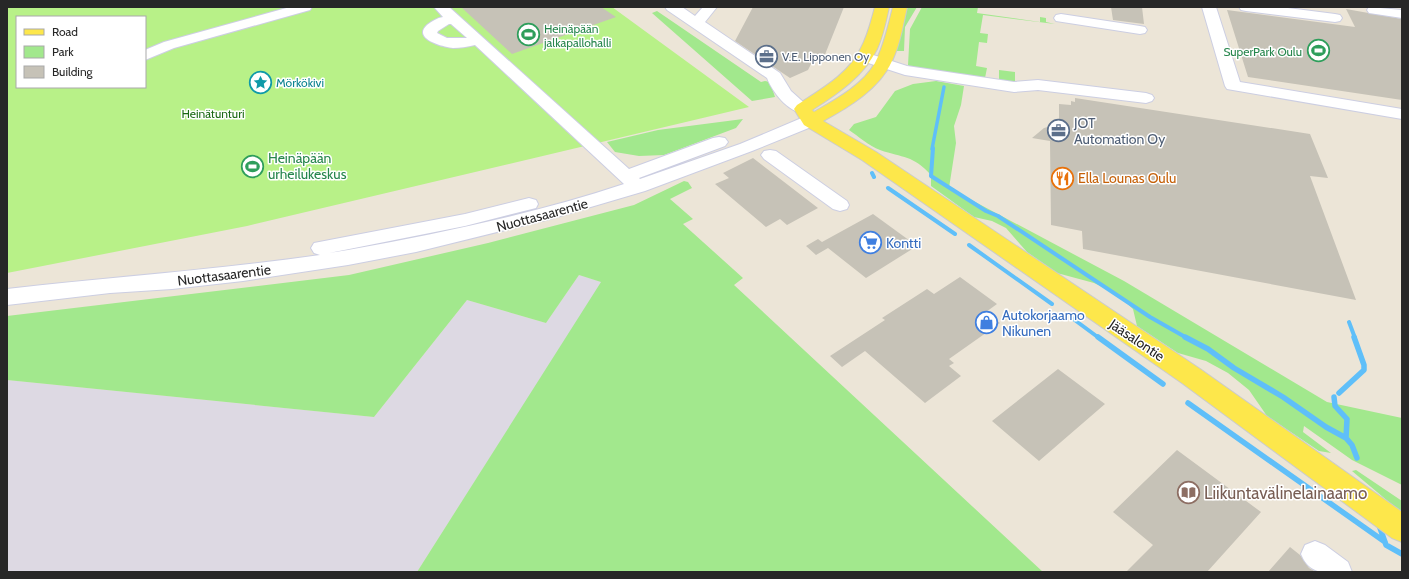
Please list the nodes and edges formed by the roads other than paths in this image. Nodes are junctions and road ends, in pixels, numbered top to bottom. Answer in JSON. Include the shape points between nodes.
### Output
{"nodes":[{"id":1,"x":305,"y":7,"type":"edge"},
{"id":2,"x":441,"y":7,"type":"edge"},
{"id":3,"x":672,"y":7,"type":"edge"},
{"id":4,"x":710,"y":7,"type":"edge"},
{"id":5,"x":882,"y":7,"type":"edge"},
{"id":6,"x":900,"y":7,"type":"edge"},
{"id":7,"x":1209,"y":7,"type":"edge"},
{"id":8,"x":1246,"y":7,"type":"edge"},
{"id":9,"x":1374,"y":10,"type":"dead end"},
{"id":10,"x":1402,"y":14,"type":"edge"},
{"id":11,"x":1061,"y":16,"type":"edge"},
{"id":12,"x":1335,"y":18,"type":"dead end"},
{"id":13,"x":456,"y":20,"type":"junction"},
{"id":14,"x":698,"y":23,"type":"junction"},
{"id":15,"x":1140,"y":30,"type":"dead end"},
{"id":16,"x":478,"y":40,"type":"junction"},
{"id":17,"x":146,"y":55,"type":"edge"},
{"id":18,"x":864,"y":57,"type":"junction"},
{"id":19,"x":883,"y":64,"type":"junction"},
{"id":20,"x":1146,"y":98,"type":"dead end"},
{"id":21,"x":1402,"y":114,"type":"edge"},
{"id":22,"x":811,"y":115,"type":"junction"},
{"id":23,"x":770,"y":155,"type":"dead end"},
{"id":24,"x":632,"y":182,"type":"junction"},
{"id":25,"x":840,"y":205,"type":"dead end"},
{"id":26,"x":7,"y":297,"type":"edge"},
{"id":27,"x":1402,"y":529,"type":"edge"},
{"id":28,"x":1315,"y":554,"type":"dead end"},
{"id":29,"x":1338,"y":572,"type":"edge"}],
"edges":[{"from":1,"to":17,"type":"street","via":[[169,45]]},
{"from":2,"to":13,"type":"street"},
{"from":3,"to":14,"type":"street"},
{"from":4,"to":14,"type":"street"},
{"from":5,"to":18,"type":"main road","name":"Nuottasaarentie","via":[[870,47]]},
{"from":6,"to":19,"type":"main road","name":"Nuottasaarentie"},
{"from":7,"to":21,"type":"street","via":[[1234,86]]},
{"from":8,"to":12,"type":"street"},
{"from":9,"to":10,"type":"street"},
{"from":11,"to":15,"type":"street"},
{"from":13,"to":16,"type":"street"},
{"from":13,"to":16,"type":"street","via":[[440,22],[430,30],[430,35],[435,39],[455,44]]},
{"from":14,"to":22,"type":"street","via":[[774,76],[778,86],[793,102]]},
{"from":16,"to":24,"type":"street"},
{"from":18,"to":19,"type":"street"},
{"from":18,"to":22,"type":"main road","name":"Nuottasaarentie"},
{"from":19,"to":20,"type":"street","via":[[905,70],[1014,87],[1044,86]]},
{"from":19,"to":22,"type":"main road","name":"Nuottasaarentie","via":[[874,76],[847,100]]},
{"from":22,"to":24,"type":"street","name":"Nuottasaarentie","via":[[678,174]]},
{"from":22,"to":27,"type":"main road","name":"Jääsalontie","via":[[839,128],[869,156],[1191,376]]},
{"from":23,"to":25,"type":"street"},
{"from":24,"to":26,"type":"street","name":"Nuottasaarentie","via":[[583,204],[471,234],[381,252],[217,276]]},
{"from":28,"to":29,"type":"street"}]}
